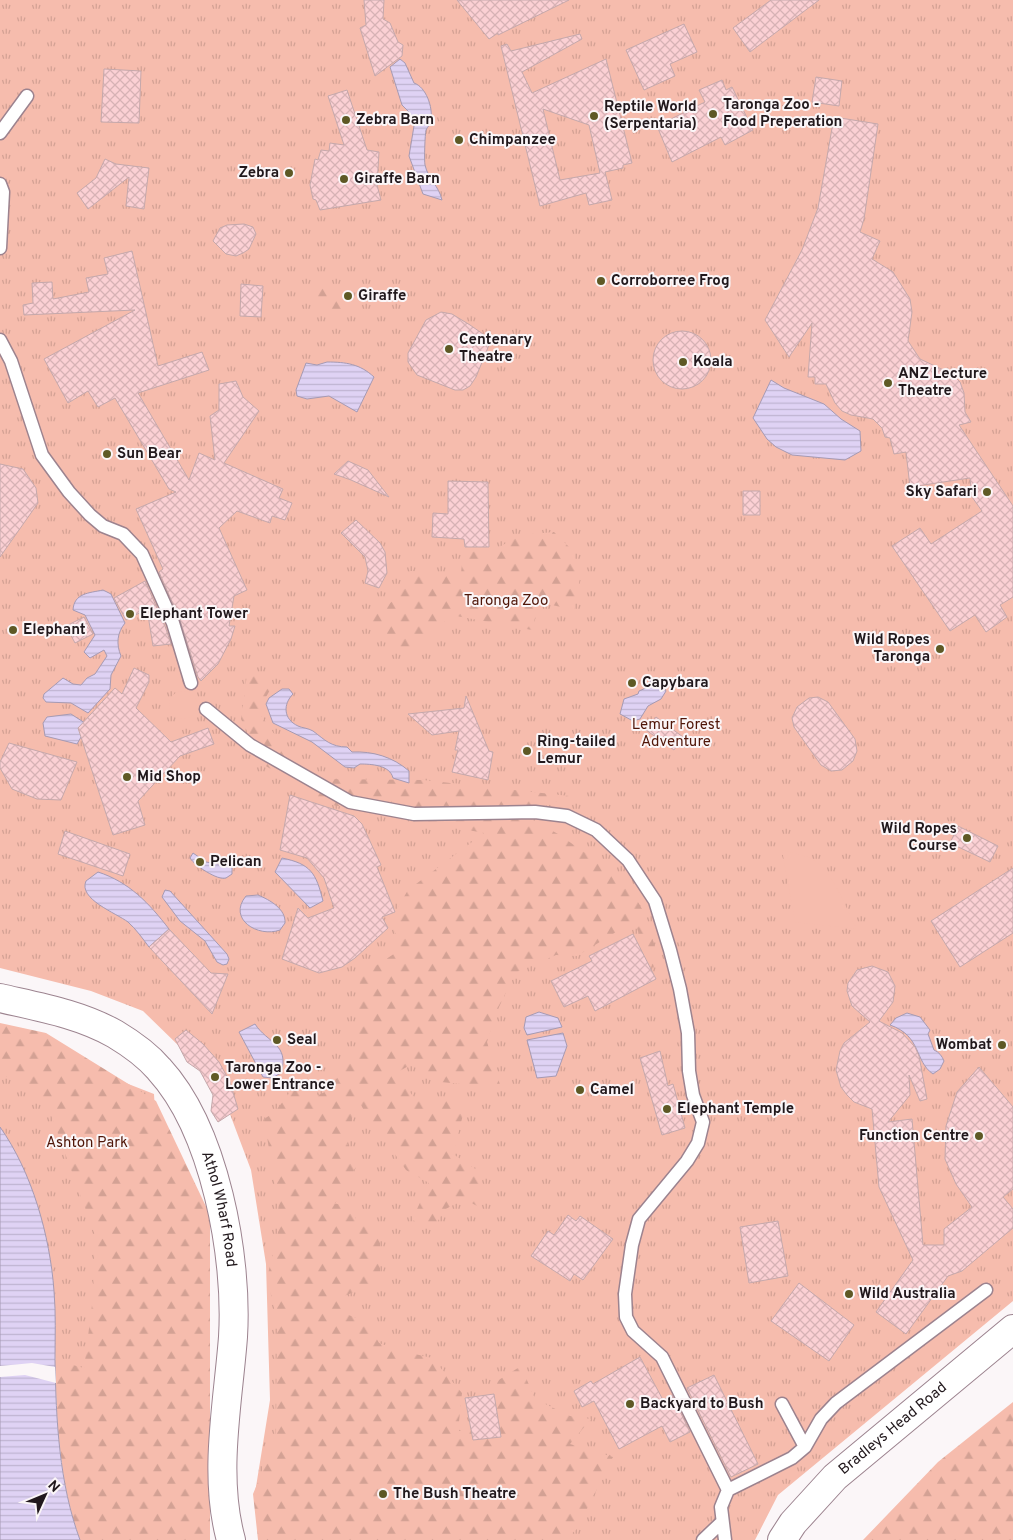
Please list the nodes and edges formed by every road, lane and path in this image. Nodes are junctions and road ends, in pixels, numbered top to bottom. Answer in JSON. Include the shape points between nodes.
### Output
{"nodes":[{"id":1,"x":26,"y":96,"type":"dead end"},
{"id":2,"x":0,"y":133,"type":"edge"},
{"id":3,"x":0,"y":184,"type":"edge"},
{"id":4,"x":0,"y":248,"type":"edge"},
{"id":5,"x":0,"y":340,"type":"edge"},
{"id":6,"x":191,"y":683,"type":"dead end"},
{"id":7,"x":206,"y":709,"type":"dead end"},
{"id":8,"x":0,"y":998,"type":"edge"},
{"id":9,"x":986,"y":1290,"type":"dead end"},
{"id":10,"x":1013,"y":1330,"type":"edge"},
{"id":11,"x":782,"y":1404,"type":"dead end"},
{"id":12,"x":805,"y":1447,"type":"junction"},
{"id":13,"x":728,"y":1490,"type":"junction"},
{"id":14,"x":722,"y":1522,"type":"junction"},
{"id":15,"x":231,"y":1540,"type":"edge"},
{"id":16,"x":703,"y":1540,"type":"edge"},
{"id":17,"x":725,"y":1540,"type":"edge"},
{"id":18,"x":782,"y":1540,"type":"edge"}],
"edges":[{"from":1,"to":2,"type":"lane"},
{"from":3,"to":4,"type":"lane"},
{"from":5,"to":6,"type":"lane","via":[[11,361],[42,455],[68,492],[90,515],[103,526],[123,534],[142,554],[173,623]]},
{"from":7,"to":13,"type":"lane","via":[[250,745],[350,802],[414,814],[535,812],[567,816],[596,830],[628,860],[655,901],[670,950],[688,1033],[693,1095],[702,1122],[698,1143],[687,1161],[638,1219],[625,1294],[626,1317],[638,1336],[662,1357]]},
{"from":8,"to":15,"type":"main road","name":"Athol Wharf Road","via":[[90,1022],[139,1050],[159,1068],[176,1091],[197,1132],[220,1206],[233,1290],[223,1492]]},
{"from":9,"to":12,"type":"lane","via":[[836,1403],[821,1419]]},
{"from":10,"to":18,"type":"main road","name":"Bradleys Head Road","via":[[835,1477],[793,1523]]},
{"from":11,"to":12,"type":"lane"},
{"from":12,"to":13,"type":"lane","via":[[792,1458]]},
{"from":13,"to":14,"type":"lane","via":[[721,1507]]},
{"from":14,"to":16,"type":"lane"},
{"from":14,"to":17,"type":"lane"}]}
